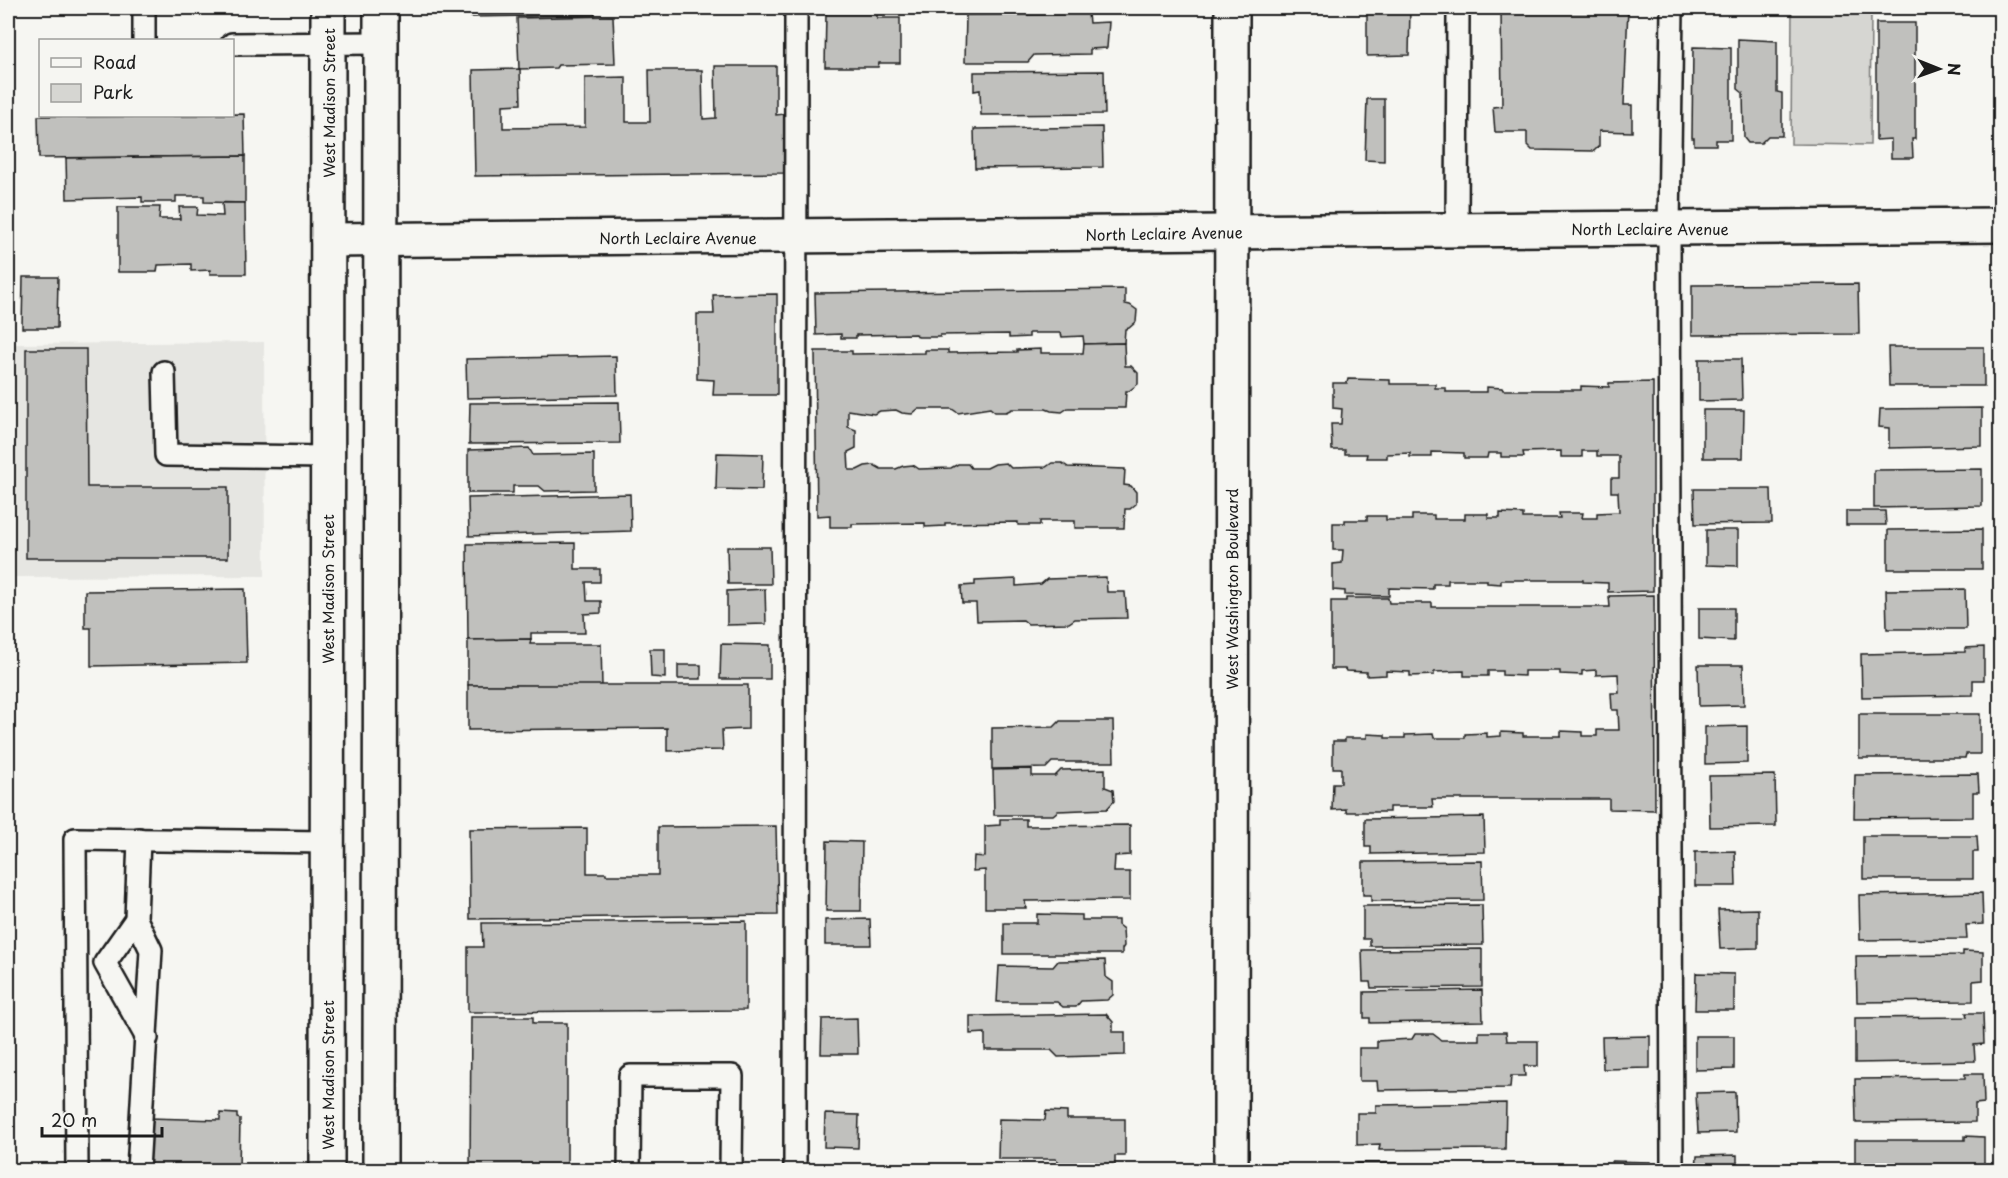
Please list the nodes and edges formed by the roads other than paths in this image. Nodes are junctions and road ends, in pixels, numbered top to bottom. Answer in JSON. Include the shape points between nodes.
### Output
{"nodes":[{"id":1,"x":144,"y":8,"type":"edge"},
{"id":2,"x":328,"y":8,"type":"edge"},
{"id":3,"x":381,"y":8,"type":"edge"},
{"id":4,"x":796,"y":8,"type":"edge"},
{"id":5,"x":1232,"y":8,"type":"edge"},
{"id":6,"x":1458,"y":8,"type":"edge"},
{"id":7,"x":1672,"y":8,"type":"edge"},
{"id":8,"x":144,"y":39,"type":"edge"},
{"id":9,"x":328,"y":43,"type":"junction"},
{"id":10,"x":381,"y":43,"type":"junction"},
{"id":11,"x":234,"y":44,"type":"edge"},
{"id":12,"x":2001,"y":225,"type":"edge"},
{"id":13,"x":1670,"y":228,"type":"junction"},
{"id":14,"x":1458,"y":230,"type":"junction"},
{"id":15,"x":1231,"y":232,"type":"junction"},
{"id":16,"x":796,"y":236,"type":"junction"},
{"id":17,"x":328,"y":240,"type":"junction"},
{"id":18,"x":381,"y":240,"type":"junction"},
{"id":19,"x":164,"y":372,"type":"dead end"},
{"id":20,"x":327,"y":457,"type":"junction"},
{"id":21,"x":139,"y":839,"type":"junction"},
{"id":22,"x":327,"y":842,"type":"junction"},
{"id":23,"x":136,"y":919,"type":"junction"},
{"id":24,"x":147,"y":1039,"type":"junction"},
{"id":25,"x":77,"y":1170,"type":"edge"},
{"id":26,"x":138,"y":1170,"type":"edge"},
{"id":27,"x":327,"y":1170,"type":"edge"},
{"id":28,"x":380,"y":1170,"type":"edge"},
{"id":29,"x":629,"y":1170,"type":"edge"},
{"id":30,"x":731,"y":1170,"type":"edge"},
{"id":31,"x":795,"y":1170,"type":"edge"},
{"id":32,"x":1231,"y":1170,"type":"edge"},
{"id":33,"x":1671,"y":1170,"type":"edge"}],
"edges":[{"from":1,"to":8,"type":"lane"},
{"from":2,"to":9,"type":"street","name":"West Madison Street"},
{"from":3,"to":10,"type":"street"},
{"from":4,"to":16,"type":"lane"},
{"from":5,"to":15,"type":"street","name":"West Washington Boulevard"},
{"from":6,"to":14,"type":"lane"},
{"from":7,"to":13,"type":"lane"},
{"from":9,"to":10,"type":"lane"},
{"from":9,"to":11,"type":"lane"},
{"from":9,"to":17,"type":"street","name":"West Madison Street"},
{"from":10,"to":18,"type":"street"},
{"from":12,"to":13,"type":"street","name":"North Leclaire Avenue"},
{"from":13,"to":14,"type":"street","name":"North Leclaire Avenue"},
{"from":13,"to":33,"type":"lane"},
{"from":14,"to":15,"type":"street","name":"North Leclaire Avenue"},
{"from":15,"to":16,"type":"street","name":"North Leclaire Avenue"},
{"from":15,"to":32,"type":"street","name":"West Washington Boulevard"},
{"from":16,"to":18,"type":"street","name":"North Leclaire Avenue"},
{"from":16,"to":31,"type":"lane"},
{"from":17,"to":18,"type":"street","name":"North Leclaire Avenue"},
{"from":17,"to":20,"type":"street","name":"West Madison Street"},
{"from":18,"to":28,"type":"street"},
{"from":19,"to":20,"type":"lane","via":[[166,455]]},
{"from":20,"to":22,"type":"street","name":"West Madison Street"},
{"from":21,"to":22,"type":"lane"},
{"from":21,"to":23,"type":"lane"},
{"from":21,"to":25,"type":"lane","via":[[75,839]]},
{"from":22,"to":27,"type":"street","name":"West Madison Street"},
{"from":23,"to":24,"type":"lane","via":[[151,950]]},
{"from":23,"to":24,"type":"lane","via":[[105,963]]},
{"from":24,"to":26,"type":"lane"},
{"from":29,"to":30,"type":"lane","via":[[630,1076],[732,1076]]}]}
